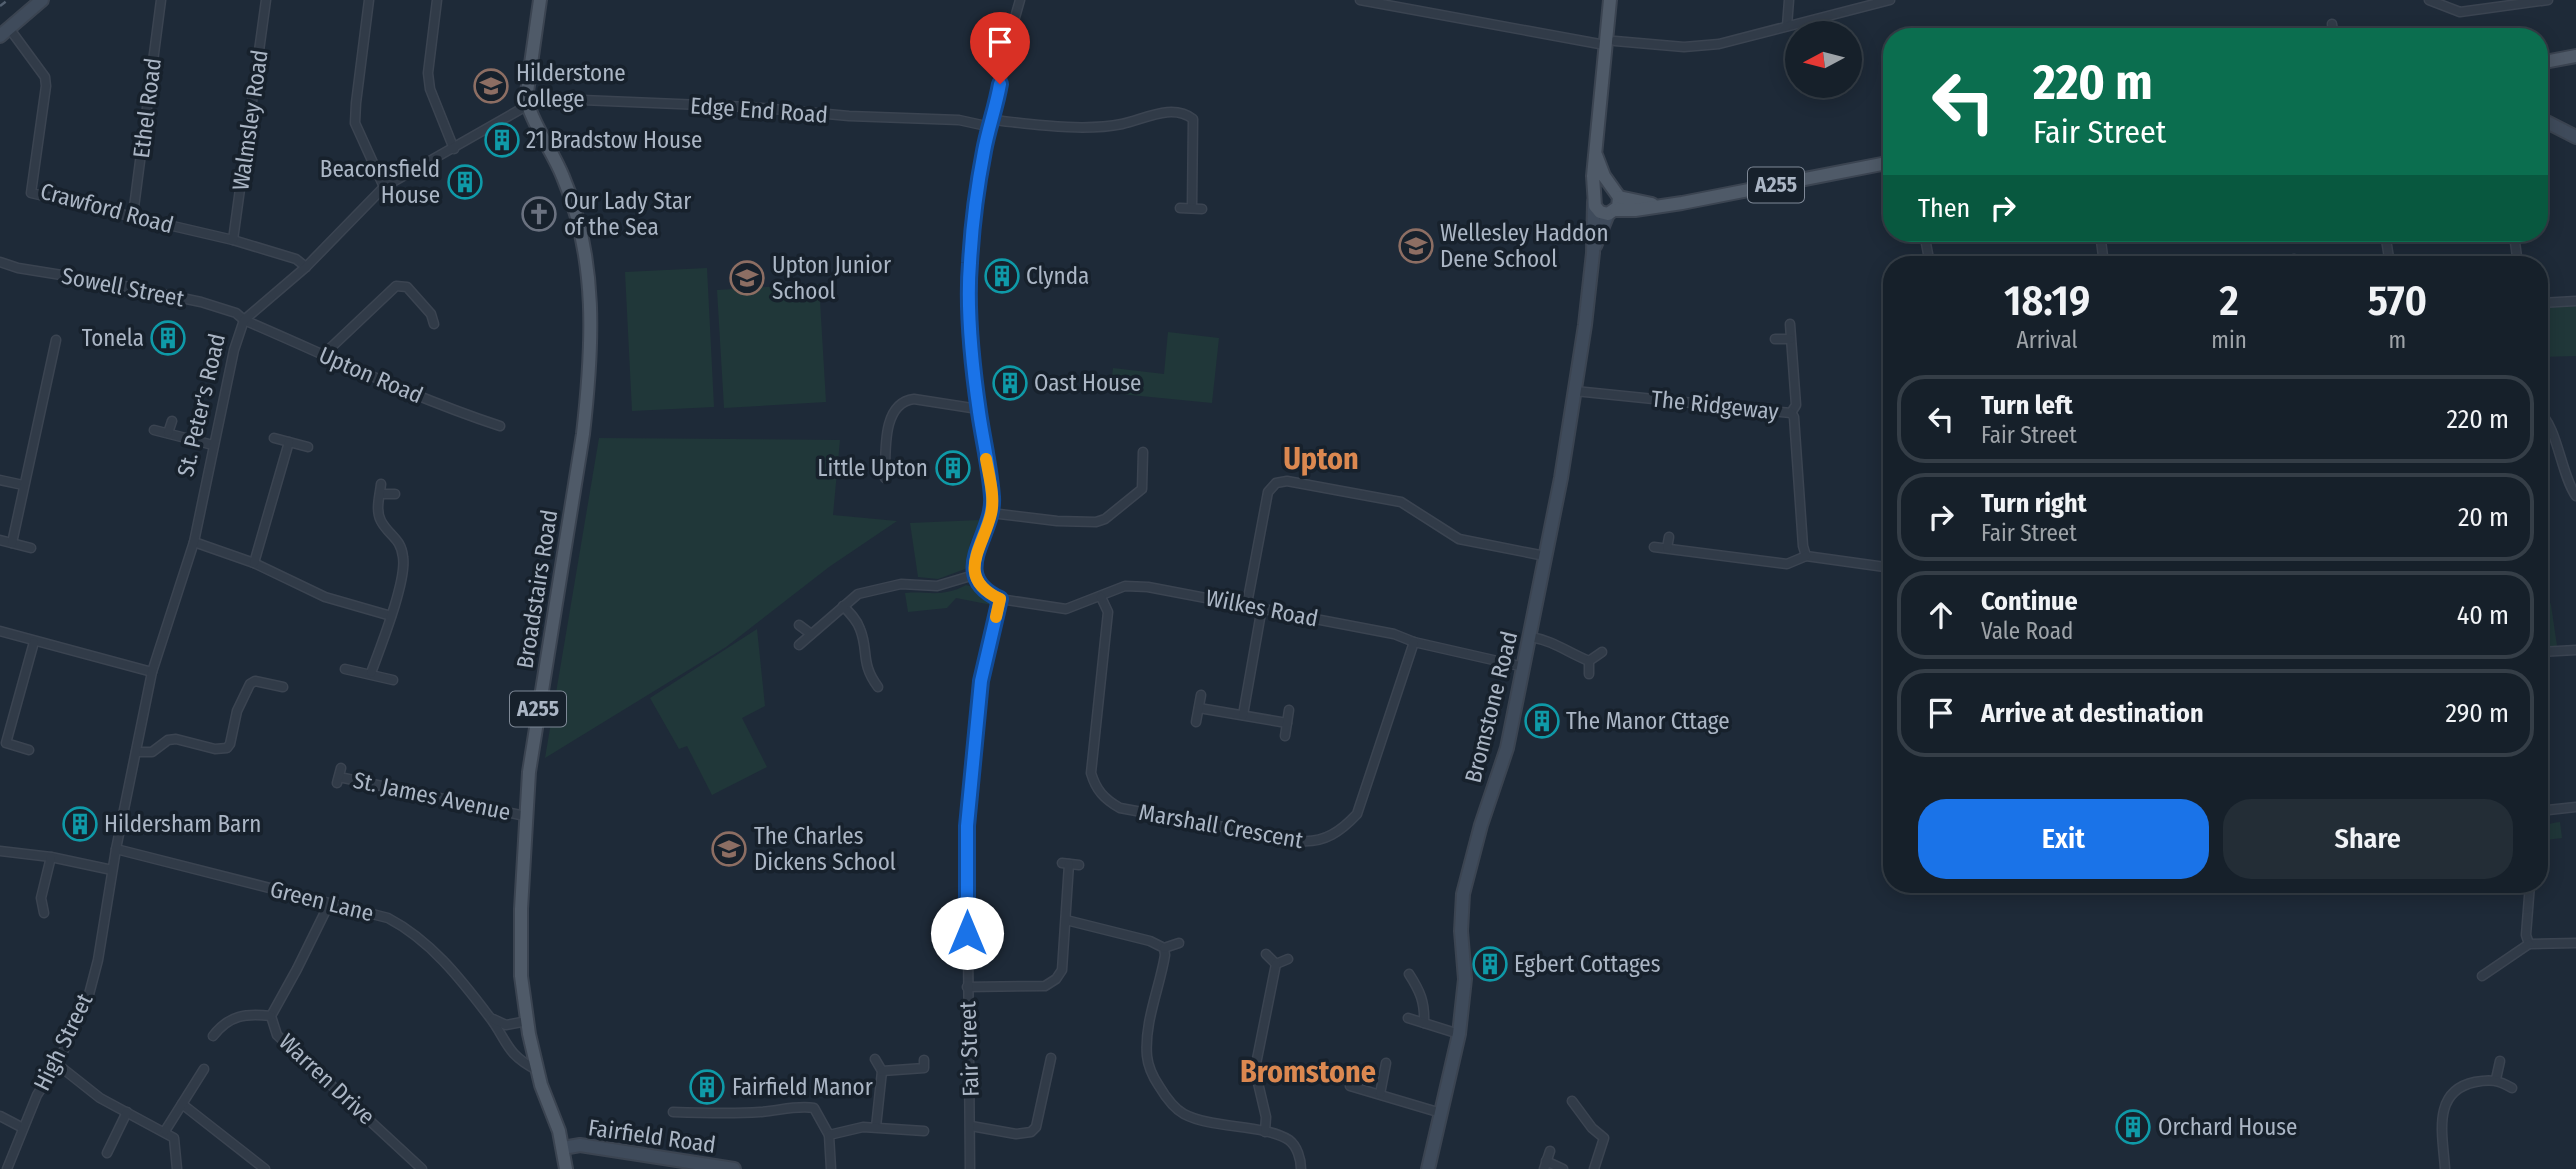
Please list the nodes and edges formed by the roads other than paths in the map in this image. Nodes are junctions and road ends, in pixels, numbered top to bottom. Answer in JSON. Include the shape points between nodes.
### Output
{"nodes":[{"id":1,"x":42,"y":0,"type":"edge"},
{"id":2,"x":161,"y":0,"type":"edge"},
{"id":3,"x":266,"y":0,"type":"edge"},
{"id":4,"x":369,"y":0,"type":"edge"},
{"id":5,"x":437,"y":0,"type":"edge"},
{"id":6,"x":540,"y":0,"type":"edge"},
{"id":7,"x":1020,"y":0,"type":"edge"},
{"id":8,"x":1360,"y":0,"type":"edge"},
{"id":9,"x":1610,"y":0,"type":"edge"},
{"id":10,"x":1789,"y":0,"type":"edge"},
{"id":11,"x":1890,"y":0,"type":"edge"},
{"id":12,"x":2429,"y":0,"type":"edge"},
{"id":13,"x":2548,"y":0,"type":"edge"},
{"id":14,"x":1787,"y":21,"type":"edge"},
{"id":15,"x":1807,"y":21,"type":"edge"},
{"id":16,"x":2332,"y":23,"type":"dead end"},
{"id":17,"x":1785,"y":27,"type":"edge"},
{"id":18,"x":2333,"y":28,"type":"edge"},
{"id":19,"x":4,"y":32,"type":"edge"},
{"id":20,"x":1610,"y":43,"type":"junction"},
{"id":21,"x":2576,"y":56,"type":"edge"},
{"id":22,"x":2548,"y":62,"type":"edge"},
{"id":23,"x":528,"y":105,"type":"junction"},
{"id":24,"x":992,"y":123,"type":"junction"},
{"id":25,"x":2548,"y":123,"type":"edge"},
{"id":26,"x":2576,"y":138,"type":"edge"},
{"id":27,"x":454,"y":149,"type":"junction"},
{"id":28,"x":1596,"y":155,"type":"junction"},
{"id":29,"x":1883,"y":164,"type":"edge"},
{"id":30,"x":384,"y":187,"type":"junction"},
{"id":31,"x":1595,"y":198,"type":"junction"},
{"id":32,"x":1614,"y":202,"type":"junction"},
{"id":33,"x":1180,"y":208,"type":"dead end"},
{"id":34,"x":1192,"y":208,"type":"junction"},
{"id":35,"x":1202,"y":209,"type":"dead end"},
{"id":36,"x":133,"y":215,"type":"junction"},
{"id":37,"x":233,"y":240,"type":"junction"},
{"id":38,"x":1593,"y":253,"type":"junction"},
{"id":39,"x":0,"y":262,"type":"edge"},
{"id":40,"x":306,"y":267,"type":"junction"},
{"id":41,"x":2576,"y":301,"type":"edge"},
{"id":42,"x":2548,"y":303,"type":"edge"},
{"id":43,"x":244,"y":320,"type":"junction"},
{"id":44,"x":434,"y":324,"type":"dead end"},
{"id":45,"x":1790,"y":324,"type":"dead end"},
{"id":46,"x":1775,"y":339,"type":"dead end"},
{"id":47,"x":1790,"y":339,"type":"junction"},
{"id":48,"x":56,"y":340,"type":"dead end"},
{"id":49,"x":323,"y":355,"type":"junction"},
{"id":50,"x":1575,"y":391,"type":"junction"},
{"id":51,"x":978,"y":409,"type":"junction"},
{"id":52,"x":1791,"y":413,"type":"junction"},
{"id":53,"x":172,"y":421,"type":"dead end"},
{"id":54,"x":2548,"y":421,"type":"edge"},
{"id":55,"x":499,"y":426,"type":"dead end"},
{"id":56,"x":154,"y":430,"type":"dead end"},
{"id":57,"x":168,"y":433,"type":"junction"},
{"id":58,"x":274,"y":438,"type":"dead end"},
{"id":59,"x":289,"y":442,"type":"junction"},
{"id":60,"x":213,"y":445,"type":"junction"},
{"id":61,"x":309,"y":447,"type":"dead end"},
{"id":62,"x":1143,"y":452,"type":"dead end"},
{"id":63,"x":2576,"y":467,"type":"edge"},
{"id":64,"x":2564,"y":470,"type":"junction"},
{"id":65,"x":885,"y":478,"type":"dead end"},
{"id":66,"x":0,"y":480,"type":"edge"},
{"id":67,"x":381,"y":484,"type":"dead end"},
{"id":68,"x":23,"y":485,"type":"junction"},
{"id":69,"x":1142,"y":489,"type":"junction"},
{"id":70,"x":380,"y":494,"type":"junction"},
{"id":71,"x":395,"y":494,"type":"dead end"},
{"id":72,"x":1151,"y":494,"type":"dead end"},
{"id":73,"x":2576,"y":496,"type":"edge"},
{"id":74,"x":991,"y":513,"type":"junction"},
{"id":75,"x":1669,"y":537,"type":"dead end"},
{"id":76,"x":0,"y":540,"type":"edge"},
{"id":77,"x":194,"y":542,"type":"junction"},
{"id":78,"x":12,"y":543,"type":"junction"},
{"id":79,"x":1654,"y":547,"type":"dead end"},
{"id":80,"x":31,"y":548,"type":"dead end"},
{"id":81,"x":1667,"y":548,"type":"junction"},
{"id":82,"x":1545,"y":556,"type":"junction"},
{"id":83,"x":1807,"y":556,"type":"junction"},
{"id":84,"x":254,"y":563,"type":"junction"},
{"id":85,"x":1883,"y":567,"type":"edge"},
{"id":86,"x":974,"y":575,"type":"junction"},
{"id":87,"x":1101,"y":597,"type":"junction"},
{"id":88,"x":1000,"y":599,"type":"junction"},
{"id":89,"x":1247,"y":604,"type":"junction"},
{"id":90,"x":843,"y":606,"type":"junction"},
{"id":91,"x":1262,"y":607,"type":"junction"},
{"id":92,"x":391,"y":616,"type":"junction"},
{"id":93,"x":799,"y":625,"type":"dead end"},
{"id":94,"x":0,"y":631,"type":"edge"},
{"id":95,"x":811,"y":634,"type":"junction"},
{"id":96,"x":1531,"y":637,"type":"junction"},
{"id":97,"x":34,"y":642,"type":"junction"},
{"id":98,"x":1414,"y":642,"type":"junction"},
{"id":99,"x":799,"y":645,"type":"dead end"},
{"id":100,"x":2576,"y":650,"type":"edge"},
{"id":101,"x":1602,"y":652,"type":"dead end"},
{"id":102,"x":2548,"y":652,"type":"edge"},
{"id":103,"x":1589,"y":662,"type":"junction"},
{"id":104,"x":1524,"y":667,"type":"junction"},
{"id":105,"x":345,"y":669,"type":"dead end"},
{"id":106,"x":152,"y":672,"type":"junction"},
{"id":107,"x":371,"y":673,"type":"junction"},
{"id":108,"x":1589,"y":674,"type":"dead end"},
{"id":109,"x":393,"y":680,"type":"dead end"},
{"id":110,"x":283,"y":687,"type":"dead end"},
{"id":111,"x":878,"y":687,"type":"dead end"},
{"id":112,"x":1201,"y":695,"type":"dead end"},
{"id":113,"x":1199,"y":708,"type":"junction"},
{"id":114,"x":1289,"y":710,"type":"dead end"},
{"id":115,"x":1243,"y":715,"type":"junction"},
{"id":116,"x":1196,"y":722,"type":"dead end"},
{"id":117,"x":1287,"y":723,"type":"junction"},
{"id":118,"x":1285,"y":736,"type":"dead end"},
{"id":119,"x":3,"y":742,"type":"edge"},
{"id":120,"x":29,"y":750,"type":"dead end"},
{"id":121,"x":136,"y":752,"type":"junction"},
{"id":122,"x":339,"y":776,"type":"dead end"},
{"id":123,"x":2576,"y":807,"type":"edge"},
{"id":124,"x":2548,"y":810,"type":"edge"},
{"id":125,"x":525,"y":816,"type":"junction"},
{"id":126,"x":116,"y":849,"type":"junction"},
{"id":127,"x":0,"y":851,"type":"edge"},
{"id":128,"x":51,"y":857,"type":"junction"},
{"id":129,"x":1070,"y":864,"type":"dead end"},
{"id":130,"x":112,"y":870,"type":"junction"},
{"id":131,"x":2529,"y":893,"type":"edge"},
{"id":132,"x":329,"y":904,"type":"junction"},
{"id":133,"x":44,"y":913,"type":"dead end"},
{"id":134,"x":1066,"y":920,"type":"junction"},
{"id":135,"x":1179,"y":943,"type":"dead end"},
{"id":136,"x":2576,"y":943,"type":"edge"},
{"id":137,"x":2529,"y":944,"type":"junction"},
{"id":138,"x":1164,"y":948,"type":"junction"},
{"id":139,"x":1266,"y":954,"type":"dead end"},
{"id":140,"x":1288,"y":959,"type":"dead end"},
{"id":141,"x":1276,"y":964,"type":"junction"},
{"id":142,"x":1409,"y":974,"type":"dead end"},
{"id":143,"x":2482,"y":976,"type":"dead end"},
{"id":144,"x":967,"y":987,"type":"junction"},
{"id":145,"x":271,"y":1016,"type":"junction"},
{"id":146,"x":490,"y":1017,"type":"junction"},
{"id":147,"x":1408,"y":1018,"type":"dead end"},
{"id":148,"x":527,"y":1021,"type":"junction"},
{"id":149,"x":1424,"y":1023,"type":"junction"},
{"id":150,"x":506,"y":1025,"type":"junction"},
{"id":151,"x":1459,"y":1034,"type":"junction"},
{"id":152,"x":213,"y":1036,"type":"dead end"},
{"id":153,"x":504,"y":1044,"type":"junction"},
{"id":154,"x":1051,"y":1058,"type":"dead end"},
{"id":155,"x":876,"y":1059,"type":"dead end"},
{"id":156,"x":924,"y":1060,"type":"dead end"},
{"id":157,"x":2500,"y":1061,"type":"dead end"},
{"id":158,"x":1386,"y":1063,"type":"dead end"},
{"id":159,"x":57,"y":1064,"type":"junction"},
{"id":160,"x":204,"y":1069,"type":"dead end"},
{"id":161,"x":537,"y":1070,"type":"junction"},
{"id":162,"x":882,"y":1071,"type":"junction"},
{"id":163,"x":2496,"y":1079,"type":"junction"},
{"id":164,"x":1350,"y":1086,"type":"dead end"},
{"id":165,"x":2512,"y":1088,"type":"dead end"},
{"id":166,"x":1380,"y":1094,"type":"junction"},
{"id":167,"x":1572,"y":1101,"type":"dead end"},
{"id":168,"x":182,"y":1104,"type":"junction"},
{"id":169,"x":127,"y":1112,"type":"junction"},
{"id":170,"x":673,"y":1112,"type":"dead end"},
{"id":171,"x":1441,"y":1113,"type":"junction"},
{"id":172,"x":0,"y":1115,"type":"edge"},
{"id":173,"x":971,"y":1126,"type":"junction"},
{"id":174,"x":876,"y":1127,"type":"junction"},
{"id":175,"x":23,"y":1128,"type":"junction"},
{"id":176,"x":924,"y":1130,"type":"dead end"},
{"id":177,"x":165,"y":1131,"type":"junction"},
{"id":178,"x":1265,"y":1132,"type":"junction"},
{"id":179,"x":829,"y":1135,"type":"junction"},
{"id":180,"x":563,"y":1148,"type":"junction"},
{"id":181,"x":1550,"y":1151,"type":"dead end"},
{"id":182,"x":107,"y":1153,"type":"dead end"},
{"id":183,"x":1545,"y":1165,"type":"edge"},
{"id":184,"x":422,"y":1168,"type":"edge"},
{"id":185,"x":7,"y":1169,"type":"edge"},
{"id":186,"x":177,"y":1169,"type":"edge"},
{"id":187,"x":265,"y":1169,"type":"edge"},
{"id":188,"x":566,"y":1169,"type":"edge"},
{"id":189,"x":734,"y":1169,"type":"edge"},
{"id":190,"x":831,"y":1169,"type":"edge"},
{"id":191,"x":970,"y":1169,"type":"edge"},
{"id":192,"x":1301,"y":1169,"type":"edge"},
{"id":193,"x":1428,"y":1169,"type":"edge"},
{"id":194,"x":1563,"y":1169,"type":"edge"},
{"id":195,"x":1594,"y":1169,"type":"edge"},
{"id":196,"x":2445,"y":1169,"type":"edge"}],
"edges":[{"from":1,"to":19,"type":"street"},
{"from":2,"to":36,"type":"street","name":"Ethel Road"},
{"from":3,"to":37,"type":"street","name":"Walmsley Road"},
{"from":4,"to":30,"type":"street","via":[[355,123]]},
{"from":5,"to":27,"type":"street","via":[[428,73]]},
{"from":6,"to":23,"type":"main road","number":"A255"},
{"from":7,"to":24,"type":"street"},
{"from":8,"to":20,"type":"street"},
{"from":9,"to":20,"type":"main road"},
{"from":10,"to":14,"type":"street"},
{"from":11,"to":15,"type":"street"},
{"from":12,"to":13,"type":"street","via":[[2460,12]]},
{"from":16,"to":18,"type":"street"},
{"from":17,"to":20,"type":"street","via":[[1719,44]]},
{"from":19,"to":36,"type":"street","name":"Crawford Road","via":[[45,77],[31,193]]},
{"from":20,"to":28,"type":"main road"},
{"from":21,"to":22,"type":"main road"},
{"from":23,"to":24,"type":"street","name":"Edge End Road","via":[[558,99]]},
{"from":23,"to":27,"type":"street","name":"St. Peter's Road"},
{"from":23,"to":125,"type":"main road","name":"Broadstairs Road","number":"A255","via":[[575,209],[587,267],[591,340],[583,434]]},
{"from":24,"to":34,"type":"street","name":"Edge End Road","via":[[1095,126],[1184,112],[1193,119]]},
{"from":24,"to":51,"type":"street","via":[[984,151],[970,264]]},
{"from":25,"to":26,"type":"street"},
{"from":27,"to":30,"type":"street","name":"St. Peter's Road"},
{"from":28,"to":31,"type":"main road"},
{"from":28,"to":32,"type":"main road"},
{"from":29,"to":32,"type":"main road","number":"A255","via":[[1634,210]]},
{"from":30,"to":40,"type":"street","name":"St. Peter's Road"},
{"from":31,"to":32,"type":"main road","via":[[1597,209]]},
{"from":31,"to":32,"type":"main road","number":"A255","via":[[1605,188]]},
{"from":31,"to":38,"type":"street","name":"Bromstone Road"},
{"from":32,"to":38,"type":"street","name":"Bromstone Road"},
{"from":33,"to":34,"type":"street"},
{"from":34,"to":35,"type":"street"},
{"from":36,"to":37,"type":"street","name":"Crawford Road"},
{"from":37,"to":40,"type":"street","name":"Crawford Road","via":[[296,259]]},
{"from":38,"to":50,"type":"street","name":"Bromstone Road"},
{"from":39,"to":43,"type":"street","name":"Sowell Street","via":[[201,302]]},
{"from":40,"to":43,"type":"street","name":"St. Peter's Road"},
{"from":41,"to":42,"type":"street"},
{"from":43,"to":49,"type":"street","name":"Upton Road"},
{"from":43,"to":60,"type":"street","name":"St. Peter's Road"},
{"from":44,"to":49,"type":"street","via":[[407,287],[396,286]]},
{"from":45,"to":47,"type":"street"},
{"from":46,"to":47,"type":"street"},
{"from":47,"to":52,"type":"street","via":[[1796,405]]},
{"from":48,"to":68,"type":"street","via":[[49,350]]},
{"from":49,"to":55,"type":"street","name":"Upton Road"},
{"from":50,"to":52,"type":"street","name":"The Ridgeway"},
{"from":50,"to":82,"type":"street","name":"Bromstone Road"},
{"from":51,"to":65,"type":"street","via":[[905,400],[893,411],[889,425],[881,466]]},
{"from":51,"to":74,"type":"street"},
{"from":52,"to":83,"type":"street","name":"The Ridgeway"},
{"from":53,"to":57,"type":"street"},
{"from":54,"to":64,"type":"street"},
{"from":56,"to":57,"type":"street"},
{"from":57,"to":60,"type":"street"},
{"from":58,"to":59,"type":"street"},
{"from":59,"to":61,"type":"street"},
{"from":59,"to":84,"type":"street"},
{"from":60,"to":77,"type":"street","name":"St. Peter's Road"},
{"from":62,"to":69,"type":"street"},
{"from":63,"to":64,"type":"street"},
{"from":64,"to":73,"type":"street"},
{"from":66,"to":68,"type":"street"},
{"from":67,"to":70,"type":"street"},
{"from":68,"to":78,"type":"street"},
{"from":69,"to":72,"type":"street"},
{"from":69,"to":74,"type":"street","via":[[1096,522]]},
{"from":70,"to":71,"type":"street"},
{"from":70,"to":92,"type":"street","via":[[380,521],[400,542],[404,559]]},
{"from":74,"to":86,"type":"street","via":[[974,559]]},
{"from":75,"to":81,"type":"street"},
{"from":76,"to":78,"type":"street"},
{"from":77,"to":84,"type":"street"},
{"from":77,"to":106,"type":"street","name":"St. Peter's Road"},
{"from":78,"to":80,"type":"street"},
{"from":79,"to":81,"type":"street"},
{"from":81,"to":83,"type":"street","via":[[1787,564]]},
{"from":82,"to":89,"type":"street","via":[[1458,539],[1401,502],[1287,481],[1276,483],[1268,492]]},
{"from":82,"to":96,"type":"street","name":"Bromstone Road"},
{"from":83,"to":85,"type":"street"},
{"from":84,"to":92,"type":"street","via":[[326,597]]},
{"from":86,"to":88,"type":"street"},
{"from":86,"to":90,"type":"street","via":[[937,586],[878,588],[858,594]]},
{"from":87,"to":88,"type":"street","name":"Wilkes Road","via":[[1066,609]]},
{"from":87,"to":89,"type":"street","name":"Wilkes Road","via":[[1125,586],[1148,587]]},
{"from":87,"to":98,"type":"street","name":"Marshall Crescent","via":[[1108,612],[1091,773],[1107,801],[1120,808],[1300,841],[1328,838],[1357,814]]},
{"from":88,"to":144,"type":"street","name":"Fair Street","via":[[981,681],[967,826]]},
{"from":89,"to":91,"type":"street","name":"Wilkes Road"},
{"from":90,"to":95,"type":"street"},
{"from":90,"to":111,"type":"street","via":[[861,630],[865,663]]},
{"from":91,"to":98,"type":"street","name":"Wilkes Road"},
{"from":91,"to":115,"type":"street"},
{"from":92,"to":107,"type":"street"},
{"from":93,"to":95,"type":"street"},
{"from":94,"to":97,"type":"street"},
{"from":95,"to":99,"type":"street"},
{"from":96,"to":103,"type":"street","via":[[1551,641]]},
{"from":96,"to":104,"type":"street","name":"Bromstone Road"},
{"from":97,"to":106,"type":"street"},
{"from":97,"to":119,"type":"street"},
{"from":98,"to":104,"type":"street","name":"Wilkes Road"},
{"from":100,"to":102,"type":"street"},
{"from":101,"to":103,"type":"street"},
{"from":103,"to":108,"type":"street"},
{"from":104,"to":151,"type":"street","name":"Bromstone Road","via":[[1507,748],[1463,894],[1465,979]]},
{"from":105,"to":107,"type":"street"},
{"from":106,"to":121,"type":"street","name":"St. Peter's Road"},
{"from":107,"to":109,"type":"street"},
{"from":110,"to":121,"type":"street","via":[[250,684],[233,710],[230,744],[221,750],[176,739],[152,752]]},
{"from":112,"to":113,"type":"street"},
{"from":113,"to":115,"type":"street"},
{"from":113,"to":116,"type":"street"},
{"from":114,"to":117,"type":"street"},
{"from":115,"to":117,"type":"street"},
{"from":117,"to":118,"type":"street"},
{"from":119,"to":120,"type":"street"},
{"from":121,"to":126,"type":"street","name":"St. Peter's Road"},
{"from":122,"to":125,"type":"street","name":"St. James Avenue"},
{"from":123,"to":124,"type":"street"},
{"from":125,"to":148,"type":"main road","name":"Broadstairs Road","number":"A255","via":[[521,963]]},
{"from":126,"to":130,"type":"street","name":"St. Peter's Road"},
{"from":126,"to":132,"type":"street","name":"Green Lane"},
{"from":127,"to":128,"type":"street"},
{"from":128,"to":130,"type":"street"},
{"from":128,"to":133,"type":"street","via":[[41,898]]},
{"from":129,"to":134,"type":"street"},
{"from":130,"to":159,"type":"street","name":"High Street","via":[[87,1002]]},
{"from":131,"to":137,"type":"street"},
{"from":132,"to":145,"type":"street","name":"Warren Drive"},
{"from":132,"to":146,"type":"street","name":"Green Lane","via":[[388,918],[411,930],[435,951]]},
{"from":134,"to":138,"type":"street"},
{"from":134,"to":144,"type":"street","via":[[1062,970],[1056,979],[1045,986]]},
{"from":135,"to":138,"type":"street"},
{"from":136,"to":137,"type":"street"},
{"from":137,"to":143,"type":"street"},
{"from":138,"to":178,"type":"street","via":[[1149,1028],[1147,1057],[1154,1078],[1183,1113]]},
{"from":139,"to":141,"type":"street"},
{"from":140,"to":141,"type":"street"},
{"from":141,"to":178,"type":"street","via":[[1256,1064]]},
{"from":142,"to":149,"type":"street","via":[[1422,995]]},
{"from":144,"to":173,"type":"street","name":"Fair Street"},
{"from":145,"to":152,"type":"street","via":[[233,1017]]},
{"from":145,"to":184,"type":"street","name":"Warren Drive","via":[[276,1035]]},
{"from":146,"to":150,"type":"street","name":"Green Lane"},
{"from":146,"to":153,"type":"street","name":"Green Lane"},
{"from":147,"to":149,"type":"street"},
{"from":148,"to":150,"type":"street"},
{"from":148,"to":161,"type":"main road","name":"Broadstairs Road","number":"A255"},
{"from":149,"to":151,"type":"street"},
{"from":150,"to":153,"type":"street"},
{"from":151,"to":171,"type":"street","name":"Bromstone Road"},
{"from":153,"to":161,"type":"street","name":"Green Lane","via":[[521,1062]]},
{"from":154,"to":173,"type":"street","via":[[1051,1089],[1031,1132]]},
{"from":155,"to":162,"type":"street"},
{"from":156,"to":162,"type":"street","via":[[924,1069]]},
{"from":157,"to":163,"type":"street"},
{"from":158,"to":166,"type":"street"},
{"from":159,"to":169,"type":"street","via":[[100,1098]]},
{"from":159,"to":175,"type":"street","name":"High Street"},
{"from":160,"to":168,"type":"street"},
{"from":161,"to":180,"type":"main road","name":"Broadstairs Road","number":"A255"},
{"from":162,"to":174,"type":"street"},
{"from":163,"to":165,"type":"street"},
{"from":163,"to":196,"type":"street","via":[[2466,1084],[2446,1101],[2442,1112]]},
{"from":164,"to":166,"type":"street"},
{"from":166,"to":171,"type":"street"},
{"from":167,"to":195,"type":"street","via":[[1604,1138]]},
{"from":168,"to":177,"type":"street"},
{"from":168,"to":187,"type":"street"},
{"from":169,"to":177,"type":"street"},
{"from":169,"to":182,"type":"street"},
{"from":170,"to":179,"type":"street","name":"Fairfield Road","via":[[752,1112],[803,1106],[814,1108]]},
{"from":171,"to":193,"type":"street","name":"Bromstone Road"},
{"from":172,"to":175,"type":"street"},
{"from":173,"to":191,"type":"street","name":"Fair Street"},
{"from":174,"to":176,"type":"street"},
{"from":174,"to":179,"type":"street"},
{"from":175,"to":185,"type":"street","name":"High Street"},
{"from":177,"to":186,"type":"street","via":[[175,1141]]},
{"from":178,"to":192,"type":"street","via":[[1289,1141]]},
{"from":179,"to":190,"type":"street"},
{"from":180,"to":188,"type":"main road","name":"Broadstairs Road","number":"A255"},
{"from":180,"to":189,"type":"street","name":"Fairfield Road","via":[[580,1145]]},
{"from":181,"to":183,"type":"street"},
{"from":183,"to":194,"type":"street"}]}
